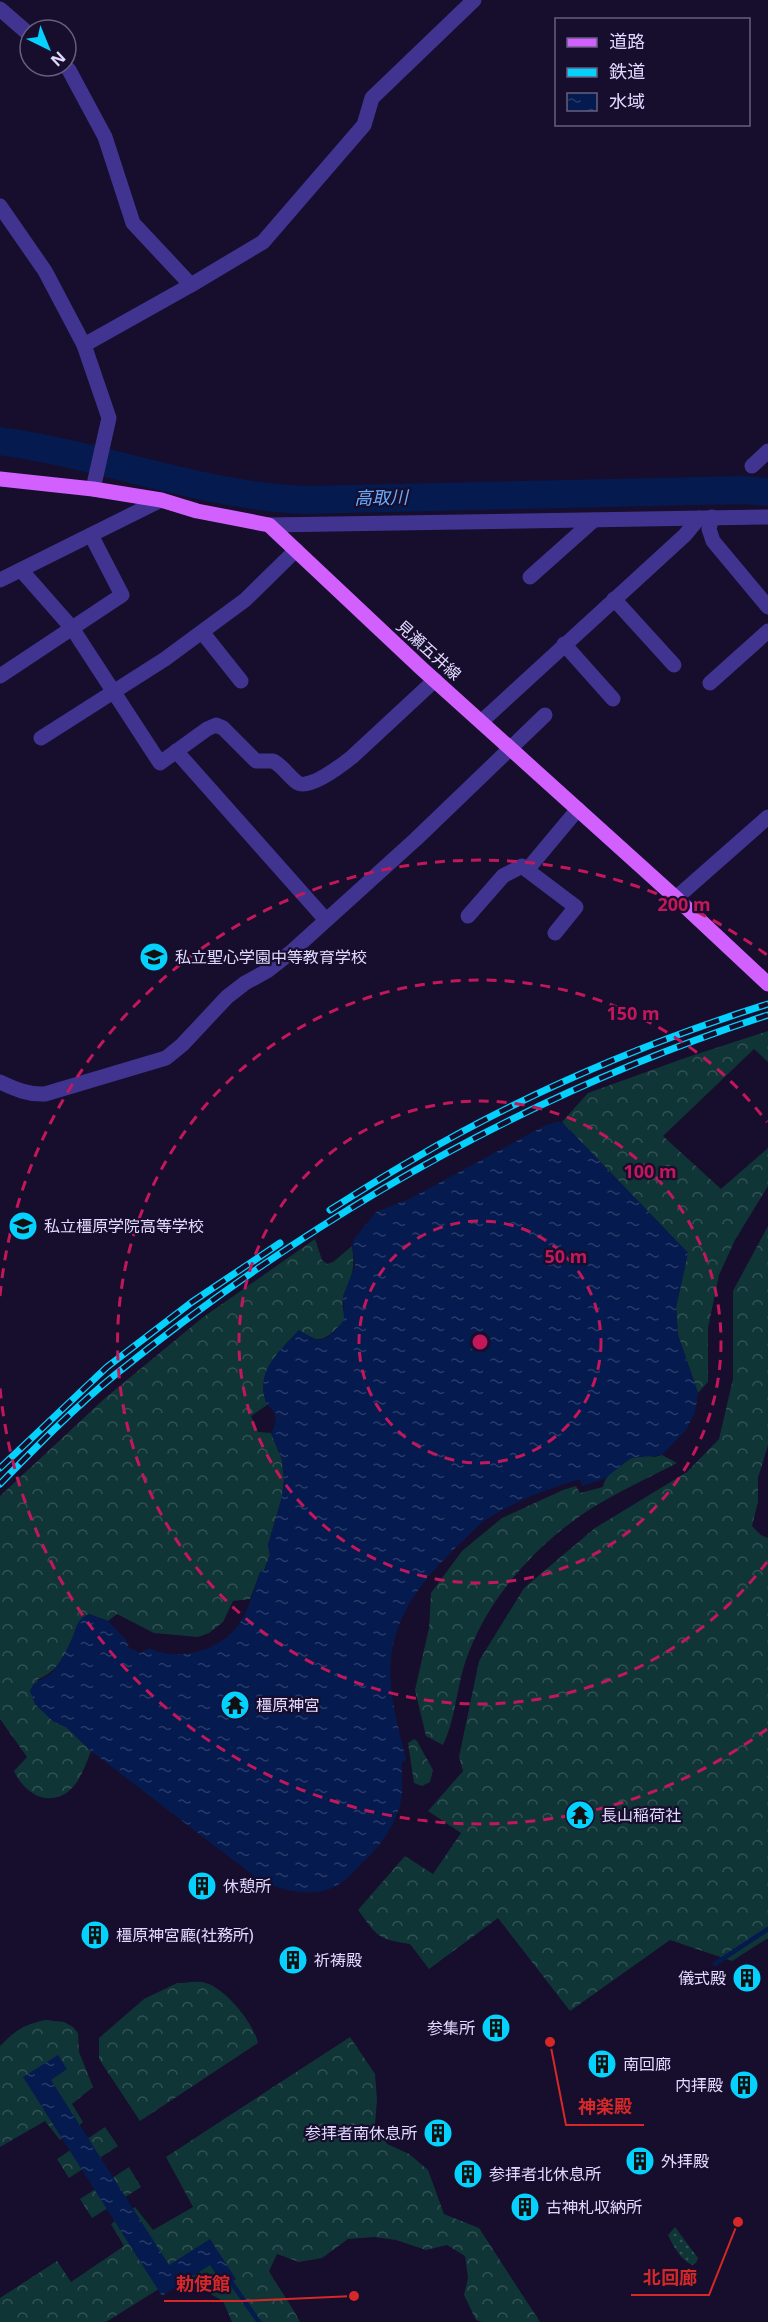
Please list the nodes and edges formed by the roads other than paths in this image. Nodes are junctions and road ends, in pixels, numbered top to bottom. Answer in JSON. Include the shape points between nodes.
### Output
{"nodes":[{"id":1,"x":474,"y":0,"type":"edge"},
{"id":2,"x":0,"y":9,"type":"edge"},
{"id":3,"x":18,"y":25,"type":"edge"},
{"id":4,"x":73,"y":78,"type":"edge"},
{"id":5,"x":0,"y":206,"type":"edge"},
{"id":6,"x":192,"y":285,"type":"junction"},
{"id":7,"x":84,"y":345,"type":"junction"},
{"id":8,"x":768,"y":451,"type":"edge"},
{"id":9,"x":752,"y":466,"type":"dead end"},
{"id":10,"x":0,"y":479,"type":"edge"},
{"id":11,"x":94,"y":485,"type":"junction"},
{"id":12,"x":162,"y":501,"type":"junction"},
{"id":13,"x":705,"y":517,"type":"junction"},
{"id":14,"x":768,"y":518,"type":"edge"},
{"id":15,"x":594,"y":520,"type":"junction"},
{"id":16,"x":269,"y":525,"type":"junction"},
{"id":17,"x":91,"y":535,"type":"junction"},
{"id":18,"x":296,"y":550,"type":"junction"},
{"id":19,"x":21,"y":570,"type":"junction"},
{"id":20,"x":530,"y":577,"type":"dead end"},
{"id":21,"x":0,"y":580,"type":"edge"},
{"id":22,"x":614,"y":599,"type":"junction"},
{"id":23,"x":768,"y":607,"type":"edge"},
{"id":24,"x":72,"y":628,"type":"junction"},
{"id":25,"x":202,"y":632,"type":"junction"},
{"id":26,"x":768,"y":632,"type":"edge"},
{"id":27,"x":564,"y":644,"type":"junction"},
{"id":28,"x":674,"y":665,"type":"dead end"},
{"id":29,"x":0,"y":676,"type":"edge"},
{"id":30,"x":435,"y":680,"type":"junction"},
{"id":31,"x":241,"y":681,"type":"dead end"},
{"id":32,"x":710,"y":683,"type":"dead end"},
{"id":33,"x":114,"y":692,"type":"junction"},
{"id":34,"x":613,"y":699,"type":"dead end"},
{"id":35,"x":544,"y":715,"type":"dead end"},
{"id":36,"x":482,"y":721,"type":"junction"},
{"id":37,"x":41,"y":738,"type":"dead end"},
{"id":38,"x":512,"y":748,"type":"junction"},
{"id":39,"x":176,"y":751,"type":"junction"},
{"id":40,"x":578,"y":809,"type":"junction"},
{"id":41,"x":768,"y":817,"type":"edge"},
{"id":42,"x":527,"y":870,"type":"junction"},
{"id":43,"x":676,"y":898,"type":"junction"},
{"id":44,"x":468,"y":916,"type":"dead end"},
{"id":45,"x":326,"y":920,"type":"junction"},
{"id":46,"x":555,"y":933,"type":"dead end"},
{"id":47,"x":768,"y":984,"type":"edge"},
{"id":48,"x":0,"y":1082,"type":"edge"}],
"edges":[{"from":1,"to":6,"type":"street","via":[[372,98],[364,125],[263,242]]},
{"from":2,"to":3,"type":"street"},
{"from":4,"to":6,"type":"street","via":[[105,137],[133,223]]},
{"from":5,"to":7,"type":"street","via":[[45,272]]},
{"from":6,"to":7,"type":"street"},
{"from":7,"to":11,"type":"street","via":[[109,418]]},
{"from":8,"to":9,"type":"street"},
{"from":10,"to":11,"type":"main road"},
{"from":11,"to":12,"type":"main road"},
{"from":12,"to":16,"type":"main road"},
{"from":12,"to":17,"type":"street"},
{"from":13,"to":14,"type":"street"},
{"from":13,"to":15,"type":"street"},
{"from":13,"to":22,"type":"street"},
{"from":13,"to":23,"type":"street","via":[[713,541]]},
{"from":15,"to":16,"type":"street"},
{"from":15,"to":20,"type":"street"},
{"from":16,"to":18,"type":"main road","name":"見瀬五井線"},
{"from":17,"to":19,"type":"street"},
{"from":17,"to":24,"type":"street","via":[[123,595]]},
{"from":18,"to":25,"type":"street","via":[[245,600]]},
{"from":18,"to":30,"type":"main road","name":"見瀬五井線"},
{"from":19,"to":21,"type":"street"},
{"from":19,"to":24,"type":"street"},
{"from":22,"to":27,"type":"street"},
{"from":22,"to":28,"type":"street"},
{"from":24,"to":29,"type":"street"},
{"from":24,"to":33,"type":"street"},
{"from":25,"to":31,"type":"street"},
{"from":25,"to":33,"type":"street"},
{"from":26,"to":32,"type":"street"},
{"from":27,"to":34,"type":"street"},
{"from":27,"to":36,"type":"street"},
{"from":30,"to":36,"type":"main road","name":"見瀬五井線"},
{"from":30,"to":39,"type":"street","via":[[352,757],[306,785],[273,761],[256,761],[216,725]]},
{"from":33,"to":37,"type":"street"},
{"from":33,"to":39,"type":"street","via":[[160,763]]},
{"from":35,"to":38,"type":"street"},
{"from":36,"to":38,"type":"main road","name":"見瀬五井線"},
{"from":38,"to":40,"type":"main road","name":"見瀬五井線"},
{"from":38,"to":45,"type":"street"},
{"from":39,"to":45,"type":"street"},
{"from":40,"to":42,"type":"street"},
{"from":40,"to":43,"type":"main road","name":"見瀬五井線"},
{"from":41,"to":43,"type":"street"},
{"from":42,"to":44,"type":"street","via":[[522,866],[503,876]]},
{"from":42,"to":46,"type":"street","via":[[576,907]]},
{"from":43,"to":47,"type":"main road","name":"見瀬五井線"},
{"from":45,"to":48,"type":"street","via":[[267,971],[227,997],[165,1058],[45,1094],[22,1092]]}]}
